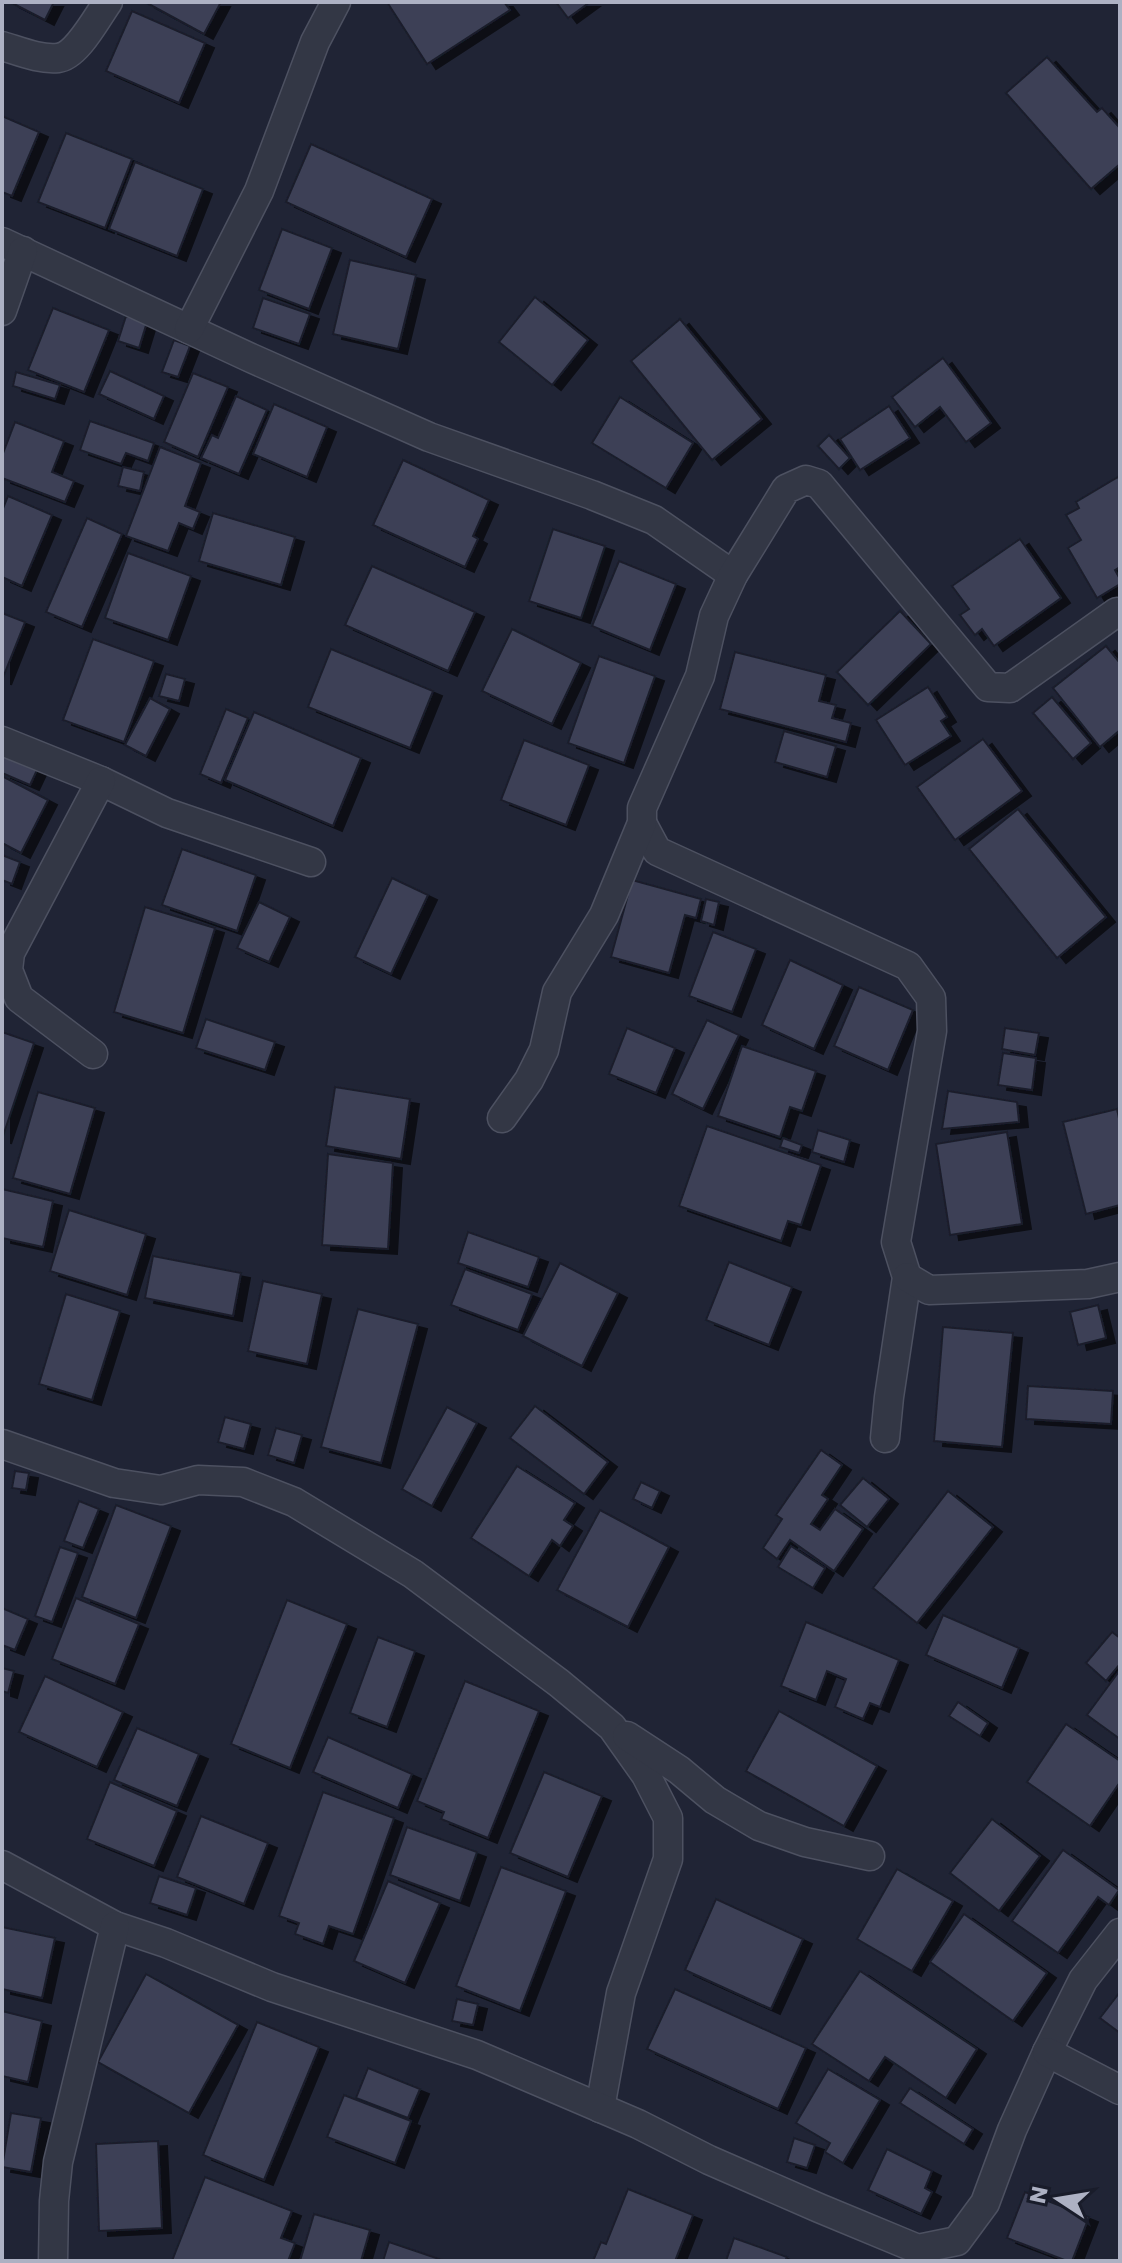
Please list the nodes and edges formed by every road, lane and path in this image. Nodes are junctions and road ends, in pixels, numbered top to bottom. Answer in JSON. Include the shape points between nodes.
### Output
{"nodes":[{"id":1,"x":108,"y":2,"type":"edge"},
{"id":2,"x":336,"y":2,"type":"edge"},
{"id":3,"x":2,"y":46,"type":"edge"},
{"id":4,"x":12,"y":247,"type":"edge"},
{"id":5,"x":2,"y":311,"type":"edge"},
{"id":6,"x":189,"y":329,"type":"junction"},
{"id":7,"x":733,"y":575,"type":"junction"},
{"id":8,"x":1117,"y":612,"type":"dead end"},
{"id":9,"x":2,"y":741,"type":"edge"},
{"id":10,"x":101,"y":781,"type":"junction"},
{"id":11,"x":642,"y":823,"type":"junction"},
{"id":12,"x":311,"y":862,"type":"dead end"},
{"id":13,"x":93,"y":1054,"type":"dead end"},
{"id":14,"x":502,"y":1118,"type":"dead end"},
{"id":15,"x":907,"y":1277,"type":"junction"},
{"id":16,"x":1120,"y":1277,"type":"edge"},
{"id":17,"x":885,"y":1438,"type":"dead end"},
{"id":18,"x":2,"y":1444,"type":"edge"},
{"id":19,"x":612,"y":1727,"type":"junction"},
{"id":20,"x":870,"y":1856,"type":"dead end"},
{"id":21,"x":2,"y":1865,"type":"edge"},
{"id":22,"x":115,"y":1926,"type":"junction"},
{"id":23,"x":1120,"y":1933,"type":"edge"},
{"id":24,"x":1047,"y":2052,"type":"junction"},
{"id":25,"x":1120,"y":2090,"type":"edge"},
{"id":26,"x":600,"y":2108,"type":"junction"},
{"id":27,"x":918,"y":2255,"type":"edge"},
{"id":28,"x":53,"y":2261,"type":"edge"}],
"edges":[{"from":1,"to":3,"type":"street","via":[[75,48],[60,58]]},
{"from":2,"to":6,"type":"street","via":[[315,42],[259,191]]},
{"from":4,"to":5,"type":"street"},
{"from":4,"to":6,"type":"street"},
{"from":6,"to":7,"type":"street","via":[[429,437],[654,520]]},
{"from":7,"to":8,"type":"street","via":[[786,489],[806,480],[819,484],[988,687],[1010,688]]},
{"from":7,"to":11,"type":"street","via":[[714,616],[700,676],[642,808]]},
{"from":9,"to":10,"type":"street"},
{"from":10,"to":12,"type":"street","via":[[167,813]]},
{"from":10,"to":13,"type":"street","via":[[10,953],[8,970],[19,998]]},
{"from":11,"to":14,"type":"street","via":[[604,915],[557,992],[544,1050]]},
{"from":11,"to":15,"type":"street","via":[[657,851],[908,966],[931,998],[932,1031],[896,1242]]},
{"from":15,"to":16,"type":"street","via":[[929,1290],[1088,1284]]},
{"from":15,"to":17,"type":"street"},
{"from":18,"to":19,"type":"street","via":[[114,1483],[161,1490],[198,1480],[243,1482],[294,1502],[413,1574]]},
{"from":19,"to":20,"type":"street","via":[[759,1826]]},
{"from":19,"to":26,"type":"street","via":[[646,1775],[668,1818],[670,1837],[668,1859],[621,1993]]},
{"from":21,"to":22,"type":"street"},
{"from":22,"to":26,"type":"street","via":[[272,1987],[477,2055]]},
{"from":22,"to":28,"type":"street","via":[[58,2162]]},
{"from":23,"to":24,"type":"street","via":[[1083,1980]]},
{"from":24,"to":25,"type":"street"},
{"from":24,"to":27,"type":"street","via":[[985,2203],[957,2241]]},
{"from":26,"to":27,"type":"street"}]}
